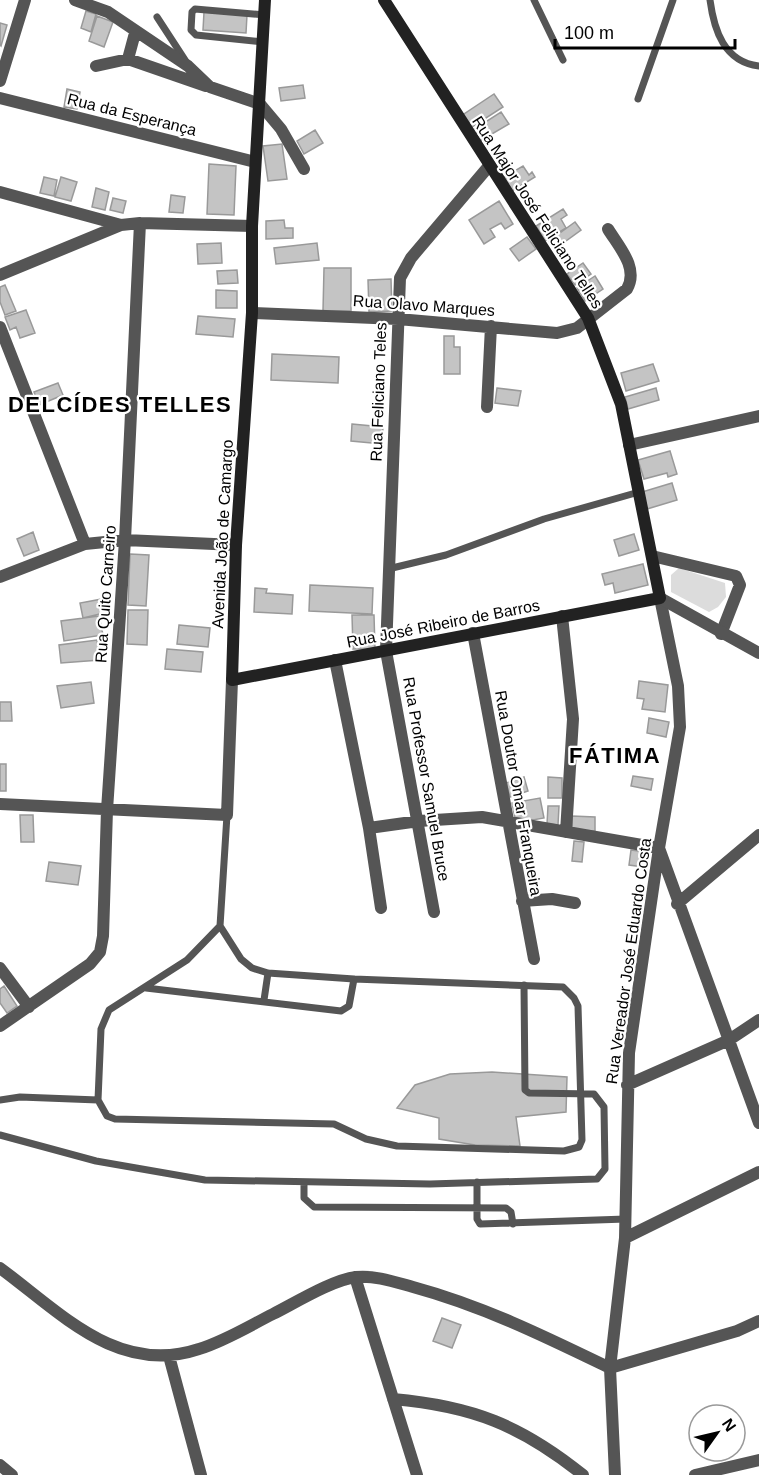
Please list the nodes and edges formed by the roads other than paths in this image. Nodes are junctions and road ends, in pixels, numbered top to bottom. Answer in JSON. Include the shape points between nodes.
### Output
{"nodes":[{"id":1,"x":25,"y":0,"type":"edge"},
{"id":2,"x":75,"y":0,"type":"edge"},
{"id":3,"x":265,"y":0,"type":"edge"},
{"id":4,"x":384,"y":0,"type":"edge"},
{"id":5,"x":534,"y":0,"type":"edge"},
{"id":6,"x":673,"y":0,"type":"edge"},
{"id":7,"x":710,"y":0,"type":"edge"},
{"id":8,"x":264,"y":15,"type":"junction"},
{"id":9,"x":157,"y":17,"type":"dead end"},
{"id":10,"x":135,"y":33,"type":"junction"},
{"id":11,"x":263,"y":42,"type":"junction"},
{"id":12,"x":128,"y":59,"type":"junction"},
{"id":13,"x":563,"y":60,"type":"dead end"},
{"id":14,"x":96,"y":66,"type":"dead end"},
{"id":15,"x":189,"y":66,"type":"junction"},
{"id":16,"x":759,"y":66,"type":"edge"},
{"id":17,"x":0,"y":81,"type":"edge"},
{"id":18,"x":210,"y":87,"type":"junction"},
{"id":19,"x":0,"y":98,"type":"edge"},
{"id":20,"x":638,"y":99,"type":"dead end"},
{"id":21,"x":260,"y":104,"type":"junction"},
{"id":22,"x":255,"y":162,"type":"junction"},
{"id":23,"x":489,"y":166,"type":"junction"},
{"id":24,"x":304,"y":169,"type":"dead end"},
{"id":25,"x":0,"y":192,"type":"edge"},
{"id":26,"x":140,"y":223,"type":"junction"},
{"id":27,"x":121,"y":225,"type":"junction"},
{"id":28,"x":252,"y":226,"type":"junction"},
{"id":29,"x":608,"y":229,"type":"dead end"},
{"id":30,"x":0,"y":275,"type":"edge"},
{"id":31,"x":252,"y":313,"type":"junction"},
{"id":32,"x":588,"y":318,"type":"junction"},
{"id":33,"x":398,"y":319,"type":"junction"},
{"id":34,"x":491,"y":326,"type":"junction"},
{"id":35,"x":0,"y":327,"type":"edge"},
{"id":36,"x":487,"y":407,"type":"dead end"},
{"id":37,"x":759,"y":416,"type":"edge"},
{"id":38,"x":629,"y":445,"type":"junction"},
{"id":39,"x":639,"y":492,"type":"junction"},
{"id":40,"x":125,"y":540,"type":"junction"},
{"id":41,"x":85,"y":543,"type":"junction"},
{"id":42,"x":236,"y":545,"type":"junction"},
{"id":43,"x":652,"y":556,"type":"junction"},
{"id":44,"x":388,"y":569,"type":"junction"},
{"id":45,"x":0,"y":577,"type":"edge"},
{"id":46,"x":660,"y":598,"type":"junction"},
{"id":47,"x":562,"y":616,"type":"junction"},
{"id":48,"x":473,"y":633,"type":"junction"},
{"id":49,"x":722,"y":634,"type":"junction"},
{"id":50,"x":386,"y":651,"type":"junction"},
{"id":51,"x":759,"y":653,"type":"edge"},
{"id":52,"x":335,"y":660,"type":"junction"},
{"id":53,"x":232,"y":680,"type":"junction"},
{"id":54,"x":0,"y":804,"type":"edge"},
{"id":55,"x":108,"y":810,"type":"junction"},
{"id":56,"x":227,"y":815,"type":"junction"},
{"id":57,"x":419,"y":821,"type":"junction"},
{"id":58,"x":508,"y":823,"type":"junction"},
{"id":59,"x":369,"y":828,"type":"junction"},
{"id":60,"x":566,"y":832,"type":"junction"},
{"id":61,"x":759,"y":835,"type":"edge"},
{"id":62,"x":659,"y":848,"type":"junction"},
{"id":63,"x":522,"y":901,"type":"junction"},
{"id":64,"x":575,"y":903,"type":"dead end"},
{"id":65,"x":677,"y":904,"type":"junction"},
{"id":66,"x":381,"y":908,"type":"dead end"},
{"id":67,"x":434,"y":912,"type":"dead end"},
{"id":68,"x":220,"y":926,"type":"junction"},
{"id":69,"x":534,"y":959,"type":"dead end"},
{"id":70,"x":0,"y":968,"type":"edge"},
{"id":71,"x":268,"y":973,"type":"junction"},
{"id":72,"x":354,"y":980,"type":"junction"},
{"id":73,"x":524,"y":985,"type":"junction"},
{"id":74,"x":146,"y":988,"type":"junction"},
{"id":75,"x":264,"y":1000,"type":"junction"},
{"id":76,"x":29,"y":1007,"type":"junction"},
{"id":77,"x":759,"y":1020,"type":"edge"},
{"id":78,"x":0,"y":1026,"type":"edge"},
{"id":79,"x":729,"y":1040,"type":"junction"},
{"id":80,"x":627,"y":1085,"type":"junction"},
{"id":81,"x":580,"y":1094,"type":"junction"},
{"id":82,"x":0,"y":1100,"type":"edge"},
{"id":83,"x":98,"y":1100,"type":"junction"},
{"id":84,"x":759,"y":1123,"type":"edge"},
{"id":85,"x":0,"y":1135,"type":"edge"},
{"id":86,"x":759,"y":1172,"type":"edge"},
{"id":87,"x":304,"y":1182,"type":"junction"},
{"id":88,"x":477,"y":1182,"type":"junction"},
{"id":89,"x":477,"y":1208,"type":"junction"},
{"id":90,"x":626,"y":1219,"type":"junction"},
{"id":91,"x":513,"y":1224,"type":"junction"},
{"id":92,"x":625,"y":1238,"type":"junction"},
{"id":93,"x":0,"y":1268,"type":"edge"},
{"id":94,"x":355,"y":1277,"type":"junction"},
{"id":95,"x":759,"y":1321,"type":"edge"},
{"id":96,"x":169,"y":1356,"type":"junction"},
{"id":97,"x":610,"y":1368,"type":"junction"},
{"id":98,"x":393,"y":1399,"type":"junction"},
{"id":99,"x":759,"y":1460,"type":"edge"},
{"id":100,"x":0,"y":1465,"type":"edge"},
{"id":101,"x":12,"y":1475,"type":"edge"},
{"id":102,"x":200,"y":1475,"type":"edge"},
{"id":103,"x":417,"y":1475,"type":"edge"},
{"id":104,"x":583,"y":1475,"type":"edge"},
{"id":105,"x":615,"y":1475,"type":"edge"},
{"id":106,"x":694,"y":1475,"type":"edge"}],
"edges":[{"from":1,"to":17,"type":"street"},
{"from":2,"to":10,"type":"street","via":[[108,12]]},
{"from":3,"to":8,"type":"main road","name":"Avenida João de Camargo"},
{"from":4,"to":23,"type":"main road","name":"Rua Major José Feliciano Telles"},
{"from":5,"to":13,"type":"lane"},
{"from":6,"to":20,"type":"lane"},
{"from":7,"to":16,"type":"lane","via":[[720,40],[731,54]]},
{"from":8,"to":11,"type":"main road","name":"Avenida João de Camargo"},
{"from":8,"to":11,"type":"lane","via":[[199,9],[192,12],[194,34]]},
{"from":9,"to":15,"type":"lane"},
{"from":10,"to":12,"type":"street"},
{"from":10,"to":15,"type":"street"},
{"from":11,"to":21,"type":"main road","name":"Avenida João de Camargo"},
{"from":12,"to":14,"type":"street"},
{"from":12,"to":18,"type":"street"},
{"from":15,"to":18,"type":"street"},
{"from":18,"to":21,"type":"street"},
{"from":19,"to":22,"type":"street","name":"Rua da Esperança"},
{"from":21,"to":22,"type":"main road","name":"Avenida João de Camargo"},
{"from":21,"to":24,"type":"street"},
{"from":22,"to":28,"type":"main road","name":"Avenida João de Camargo"},
{"from":23,"to":32,"type":"main road","name":"Rua Major José Feliciano Telles"},
{"from":23,"to":33,"type":"street","name":"Rua Feliciano Teles","via":[[411,258],[400,278]]},
{"from":25,"to":27,"type":"street"},
{"from":26,"to":27,"type":"street"},
{"from":26,"to":28,"type":"street"},
{"from":26,"to":40,"type":"street","name":"Rua Quito Carneiro"},
{"from":27,"to":30,"type":"street"},
{"from":28,"to":31,"type":"main road","name":"Avenida João de Camargo"},
{"from":29,"to":32,"type":"street","name":"Rua Olavo Marques","via":[[629,264],[632,280],[627,289]]},
{"from":31,"to":33,"type":"street","name":"Rua Olavo Marques"},
{"from":31,"to":42,"type":"main road","name":"Avenida João de Camargo"},
{"from":32,"to":34,"type":"street","name":"Rua Olavo Marques","via":[[578,328],[557,333]]},
{"from":32,"to":38,"type":"main road","name":"Rua Major José Feliciano Telles","via":[[616,387]]},
{"from":33,"to":34,"type":"street","name":"Rua Olavo Marques"},
{"from":33,"to":44,"type":"street","name":"Rua Feliciano Teles"},
{"from":34,"to":36,"type":"street"},
{"from":35,"to":41,"type":"street"},
{"from":37,"to":38,"type":"street"},
{"from":38,"to":39,"type":"main road","name":"Rua Major José Feliciano Telles"},
{"from":39,"to":43,"type":"main road","name":"Rua Major José Feliciano Telles"},
{"from":39,"to":44,"type":"lane","via":[[544,519],[446,555]]},
{"from":40,"to":41,"type":"street"},
{"from":40,"to":42,"type":"street"},
{"from":40,"to":55,"type":"street","name":"Rua Quito Carneiro"},
{"from":41,"to":45,"type":"street"},
{"from":42,"to":53,"type":"main road","name":"Avenida João de Camargo"},
{"from":43,"to":46,"type":"main road","name":"Rua Major José Feliciano Telles"},
{"from":43,"to":49,"type":"street","via":[[736,576],[740,585]]},
{"from":44,"to":50,"type":"street","name":"Rua Feliciano Teles"},
{"from":46,"to":47,"type":"main road","name":"Rua José Ribeiro de Barros"},
{"from":46,"to":49,"type":"street"},
{"from":46,"to":62,"type":"street","name":"Rua Vereador José Eduardo Costa","via":[[681,709]]},
{"from":47,"to":48,"type":"main road","name":"Rua José Ribeiro de Barros"},
{"from":47,"to":60,"type":"street","via":[[573,719]]},
{"from":48,"to":50,"type":"main road","name":"Rua José Ribeiro de Barros"},
{"from":48,"to":58,"type":"street","name":"Rua Doutor Omar Franqueira"},
{"from":49,"to":51,"type":"street"},
{"from":50,"to":52,"type":"main road","name":"Rua José Ribeiro de Barros"},
{"from":50,"to":57,"type":"street","name":"Rua Professor Samuel Bruce"},
{"from":52,"to":53,"type":"main road","name":"Rua José Ribeiro de Barros"},
{"from":52,"to":59,"type":"street"},
{"from":53,"to":56,"type":"street","name":"Avenida João de Camargo"},
{"from":54,"to":55,"type":"street"},
{"from":55,"to":56,"type":"street"},
{"from":55,"to":76,"type":"street","name":"Rua Quito Carneiro","via":[[100,952],[90,964]]},
{"from":56,"to":68,"type":"lane","name":"Avenida João de Camargo"},
{"from":57,"to":58,"type":"street","via":[[482,817]]},
{"from":57,"to":59,"type":"street"},
{"from":57,"to":67,"type":"street","name":"Rua Professor Samuel Bruce"},
{"from":58,"to":60,"type":"street"},
{"from":58,"to":63,"type":"street","name":"Rua Doutor Omar Franqueira"},
{"from":59,"to":66,"type":"street"},
{"from":60,"to":62,"type":"street"},
{"from":61,"to":65,"type":"street"},
{"from":62,"to":65,"type":"street"},
{"from":62,"to":80,"type":"street","name":"Rua Vereador José Eduardo Costa"},
{"from":63,"to":64,"type":"street"},
{"from":63,"to":69,"type":"street","name":"Rua Doutor Omar Franqueira"},
{"from":65,"to":79,"type":"street"},
{"from":68,"to":71,"type":"lane","via":[[241,959]]},
{"from":68,"to":74,"type":"lane","via":[[187,960]]},
{"from":70,"to":76,"type":"street"},
{"from":71,"to":72,"type":"lane"},
{"from":71,"to":75,"type":"lane"},
{"from":72,"to":73,"type":"lane"},
{"from":72,"to":75,"type":"lane","via":[[345,1010]]},
{"from":73,"to":81,"type":"lane","via":[[563,987],[574,998],[578,1006]]},
{"from":73,"to":81,"type":"lane","via":[[526,1092]]},
{"from":74,"to":75,"type":"lane"},
{"from":74,"to":83,"type":"lane","via":[[118,1003],[104,1019]]},
{"from":76,"to":78,"type":"street"},
{"from":77,"to":79,"type":"street"},
{"from":79,"to":80,"type":"street"},
{"from":79,"to":84,"type":"street"},
{"from":80,"to":90,"type":"street","name":"Rua Vereador José Eduardo Costa"},
{"from":81,"to":83,"type":"lane","via":[[582,1140],[579,1147],[564,1151],[397,1146],[366,1139],[334,1124],[115,1119],[107,1116]]},
{"from":81,"to":88,"type":"lane","via":[[597,1096],[604,1107],[605,1168],[601,1177]]},
{"from":82,"to":83,"type":"lane"},
{"from":85,"to":87,"type":"lane","via":[[136,1169],[205,1180]]},
{"from":86,"to":92,"type":"street"},
{"from":87,"to":88,"type":"lane"},
{"from":87,"to":89,"type":"lane","via":[[304,1198],[314,1207]]},
{"from":88,"to":89,"type":"lane"},
{"from":89,"to":91,"type":"lane","via":[[509,1210]]},
{"from":89,"to":91,"type":"lane","via":[[480,1224]]},
{"from":90,"to":91,"type":"lane"},
{"from":90,"to":92,"type":"street","name":"Rua Vereador José Eduardo Costa"},
{"from":92,"to":97,"type":"street","name":"Rua Vereador José Eduardo Costa"},
{"from":93,"to":96,"type":"street","via":[[92,1336],[126,1353]]},
{"from":94,"to":96,"type":"street","via":[[217,1342]]},
{"from":94,"to":97,"type":"street","via":[[385,1280],[442,1295],[516,1322]]},
{"from":94,"to":98,"type":"street"},
{"from":95,"to":97,"type":"street"},
{"from":96,"to":102,"type":"street"},
{"from":97,"to":105,"type":"street","name":"Rua Vereador José Eduardo Costa"},
{"from":98,"to":103,"type":"street"},
{"from":98,"to":104,"type":"street","via":[[469,1410],[498,1421],[558,1455]]},
{"from":99,"to":106,"type":"street"},
{"from":100,"to":101,"type":"street"}]}
